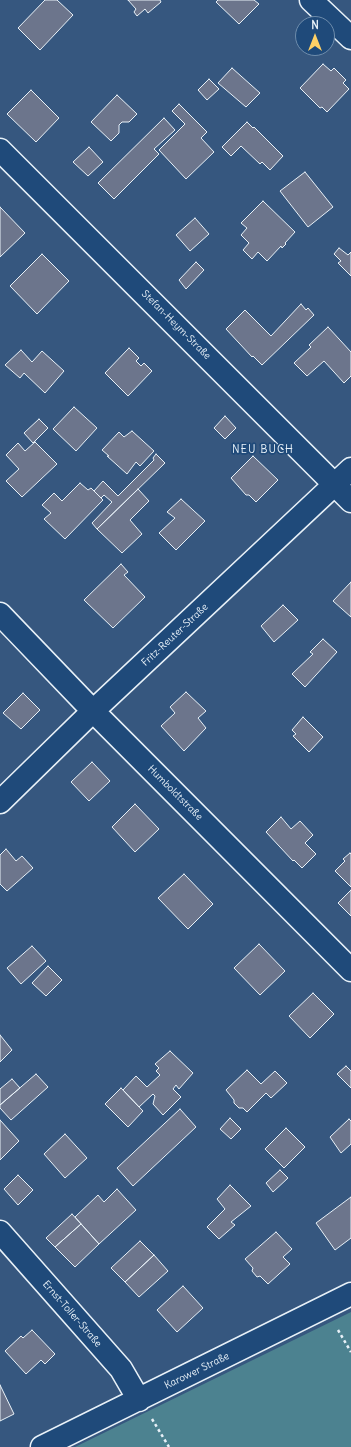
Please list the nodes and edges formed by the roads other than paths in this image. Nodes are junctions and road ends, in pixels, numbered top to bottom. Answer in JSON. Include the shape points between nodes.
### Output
{"nodes":[{"id":1,"x":311,"y":0,"type":"edge"},
{"id":2,"x":351,"y":38,"type":"edge"},
{"id":3,"x":0,"y":150,"type":"edge"},
{"id":4,"x":351,"y":469,"type":"edge"},
{"id":5,"x":335,"y":484,"type":"junction"},
{"id":6,"x":351,"y":501,"type":"edge"},
{"id":7,"x":0,"y":614,"type":"edge"},
{"id":8,"x":93,"y":711,"type":"junction"},
{"id":9,"x":0,"y":802,"type":"edge"},
{"id":10,"x":351,"y":970,"type":"edge"},
{"id":11,"x":0,"y":1232,"type":"edge"},
{"id":12,"x":351,"y":1294,"type":"edge"},
{"id":13,"x":139,"y":1400,"type":"junction"},
{"id":14,"x":42,"y":1447,"type":"edge"}],
"edges":[{"from":1,"to":2,"type":"street"},
{"from":3,"to":5,"type":"street","name":"Stefan-Heym-Straße"},
{"from":4,"to":5,"type":"street","name":"Fritz-Reuter-Straße"},
{"from":5,"to":6,"type":"street","name":"Stefan-Heym-Straße"},
{"from":5,"to":8,"type":"street","name":"Fritz-Reuter-Straße"},
{"from":7,"to":8,"type":"street","name":"Humboldtstraße"},
{"from":8,"to":9,"type":"street","name":"Fritz-Reuter-Straße"},
{"from":8,"to":10,"type":"street","name":"Humboldtstraße"},
{"from":11,"to":13,"type":"street","name":"Ernst-Toller-Straße","via":[[121,1369]]},
{"from":12,"to":13,"type":"street","name":"Karower Straße"},
{"from":13,"to":14,"type":"street","name":"Karower Straße"}]}
